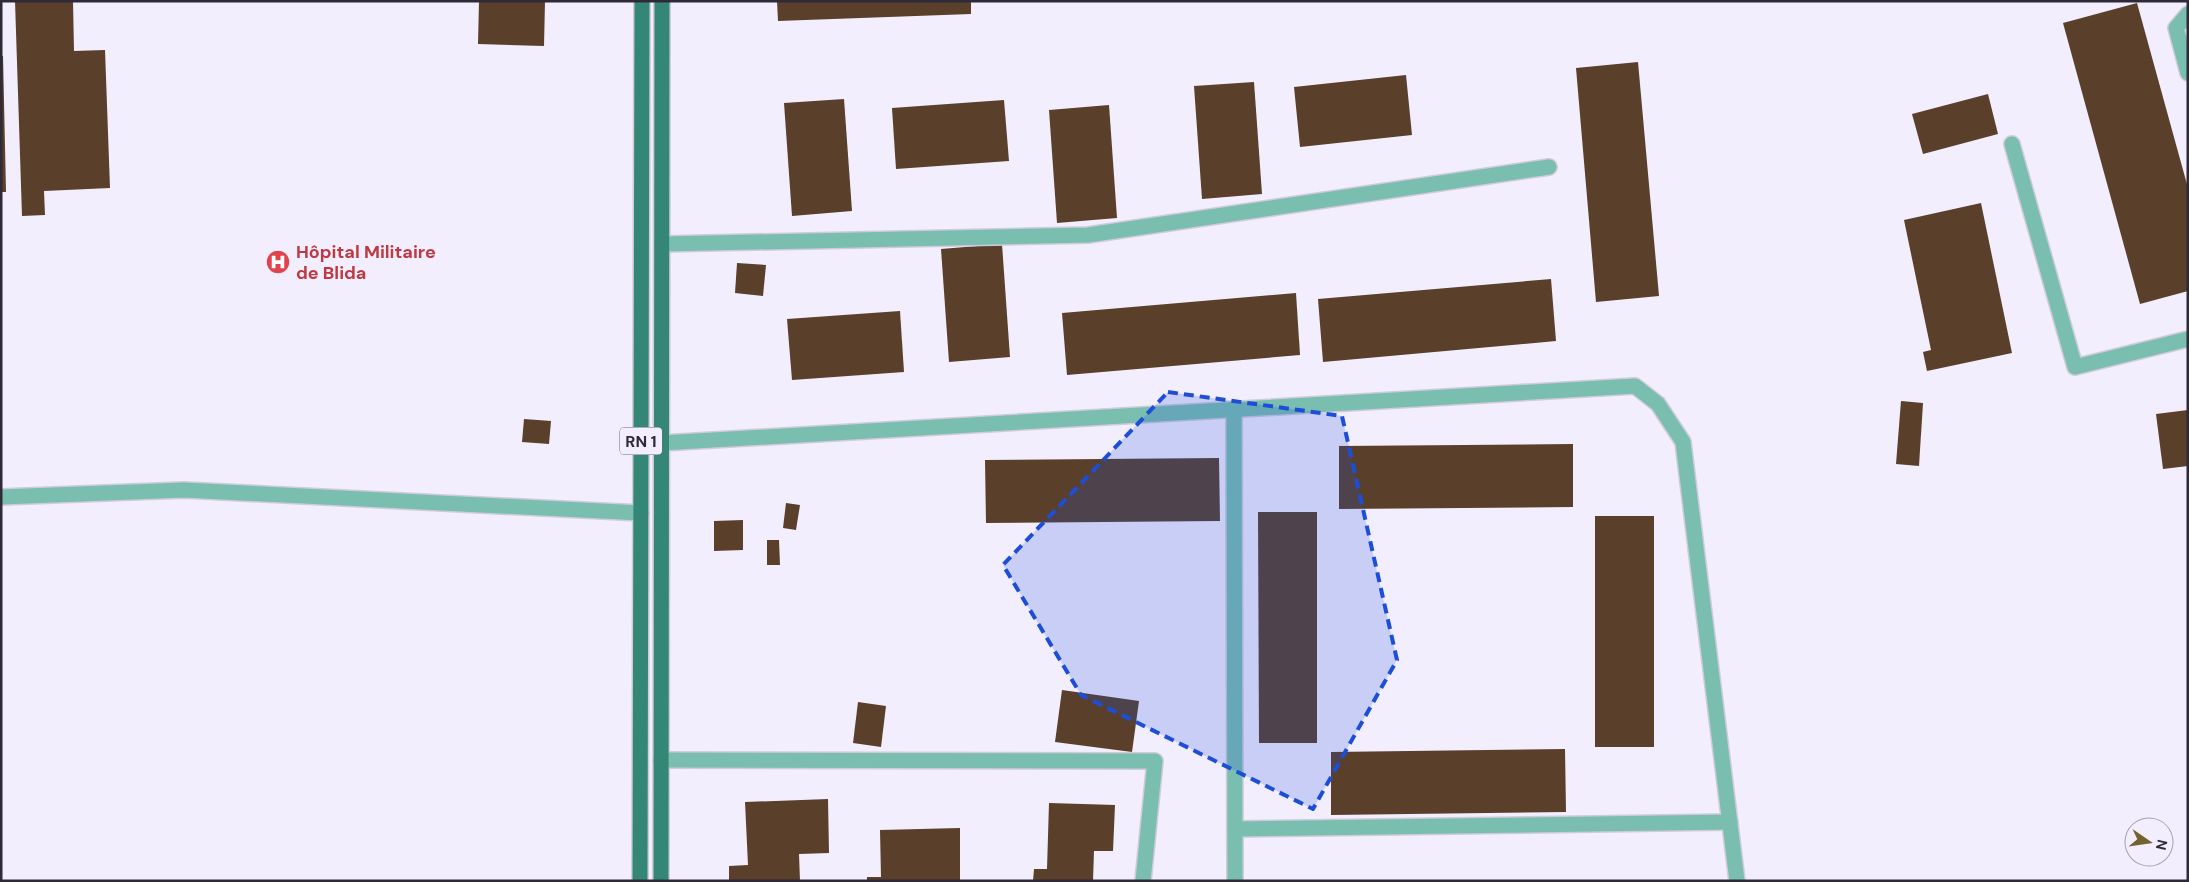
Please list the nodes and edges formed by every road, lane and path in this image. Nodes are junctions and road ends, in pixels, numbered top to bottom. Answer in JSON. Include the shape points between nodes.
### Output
{"nodes":[{"id":1,"x":642,"y":1,"type":"edge"},
{"id":2,"x":662,"y":1,"type":"edge"},
{"id":3,"x":2188,"y":14,"type":"edge"},
{"id":4,"x":2188,"y":72,"type":"edge"},
{"id":5,"x":2012,"y":144,"type":"dead end"},
{"id":6,"x":1549,"y":167,"type":"dead end"},
{"id":7,"x":662,"y":244,"type":"junction"},
{"id":8,"x":2188,"y":339,"type":"edge"},
{"id":9,"x":1234,"y":410,"type":"junction"},
{"id":10,"x":662,"y":443,"type":"junction"},
{"id":11,"x":1,"y":497,"type":"edge"},
{"id":12,"x":641,"y":513,"type":"junction"},
{"id":13,"x":661,"y":760,"type":"junction"},
{"id":14,"x":1730,"y":822,"type":"junction"},
{"id":15,"x":1235,"y":829,"type":"junction"},
{"id":16,"x":640,"y":881,"type":"edge"},
{"id":17,"x":661,"y":881,"type":"edge"},
{"id":18,"x":1144,"y":881,"type":"edge"},
{"id":19,"x":1235,"y":881,"type":"edge"},
{"id":20,"x":1737,"y":881,"type":"edge"}],
"edges":[{"from":1,"to":12,"type":"main road","number":"RN 1"},
{"from":2,"to":7,"type":"main road","number":"RN 1"},
{"from":3,"to":4,"type":"lane","via":[[2176,28]]},
{"from":5,"to":8,"type":"lane","via":[[2075,367]]},
{"from":6,"to":7,"type":"lane","via":[[1088,235]]},
{"from":7,"to":10,"type":"main road","number":"RN 1"},
{"from":9,"to":10,"type":"lane"},
{"from":9,"to":14,"type":"lane","via":[[1635,386],[1658,404],[1683,442]]},
{"from":9,"to":15,"type":"lane"},
{"from":10,"to":13,"type":"main road","number":"RN 1"},
{"from":11,"to":12,"type":"lane","via":[[184,490]]},
{"from":12,"to":16,"type":"main road","number":"RN 1"},
{"from":13,"to":17,"type":"main road","number":"RN 1"},
{"from":13,"to":18,"type":"lane","via":[[1154,761]]},
{"from":14,"to":15,"type":"lane"},
{"from":14,"to":20,"type":"lane"},
{"from":15,"to":19,"type":"lane"}]}
